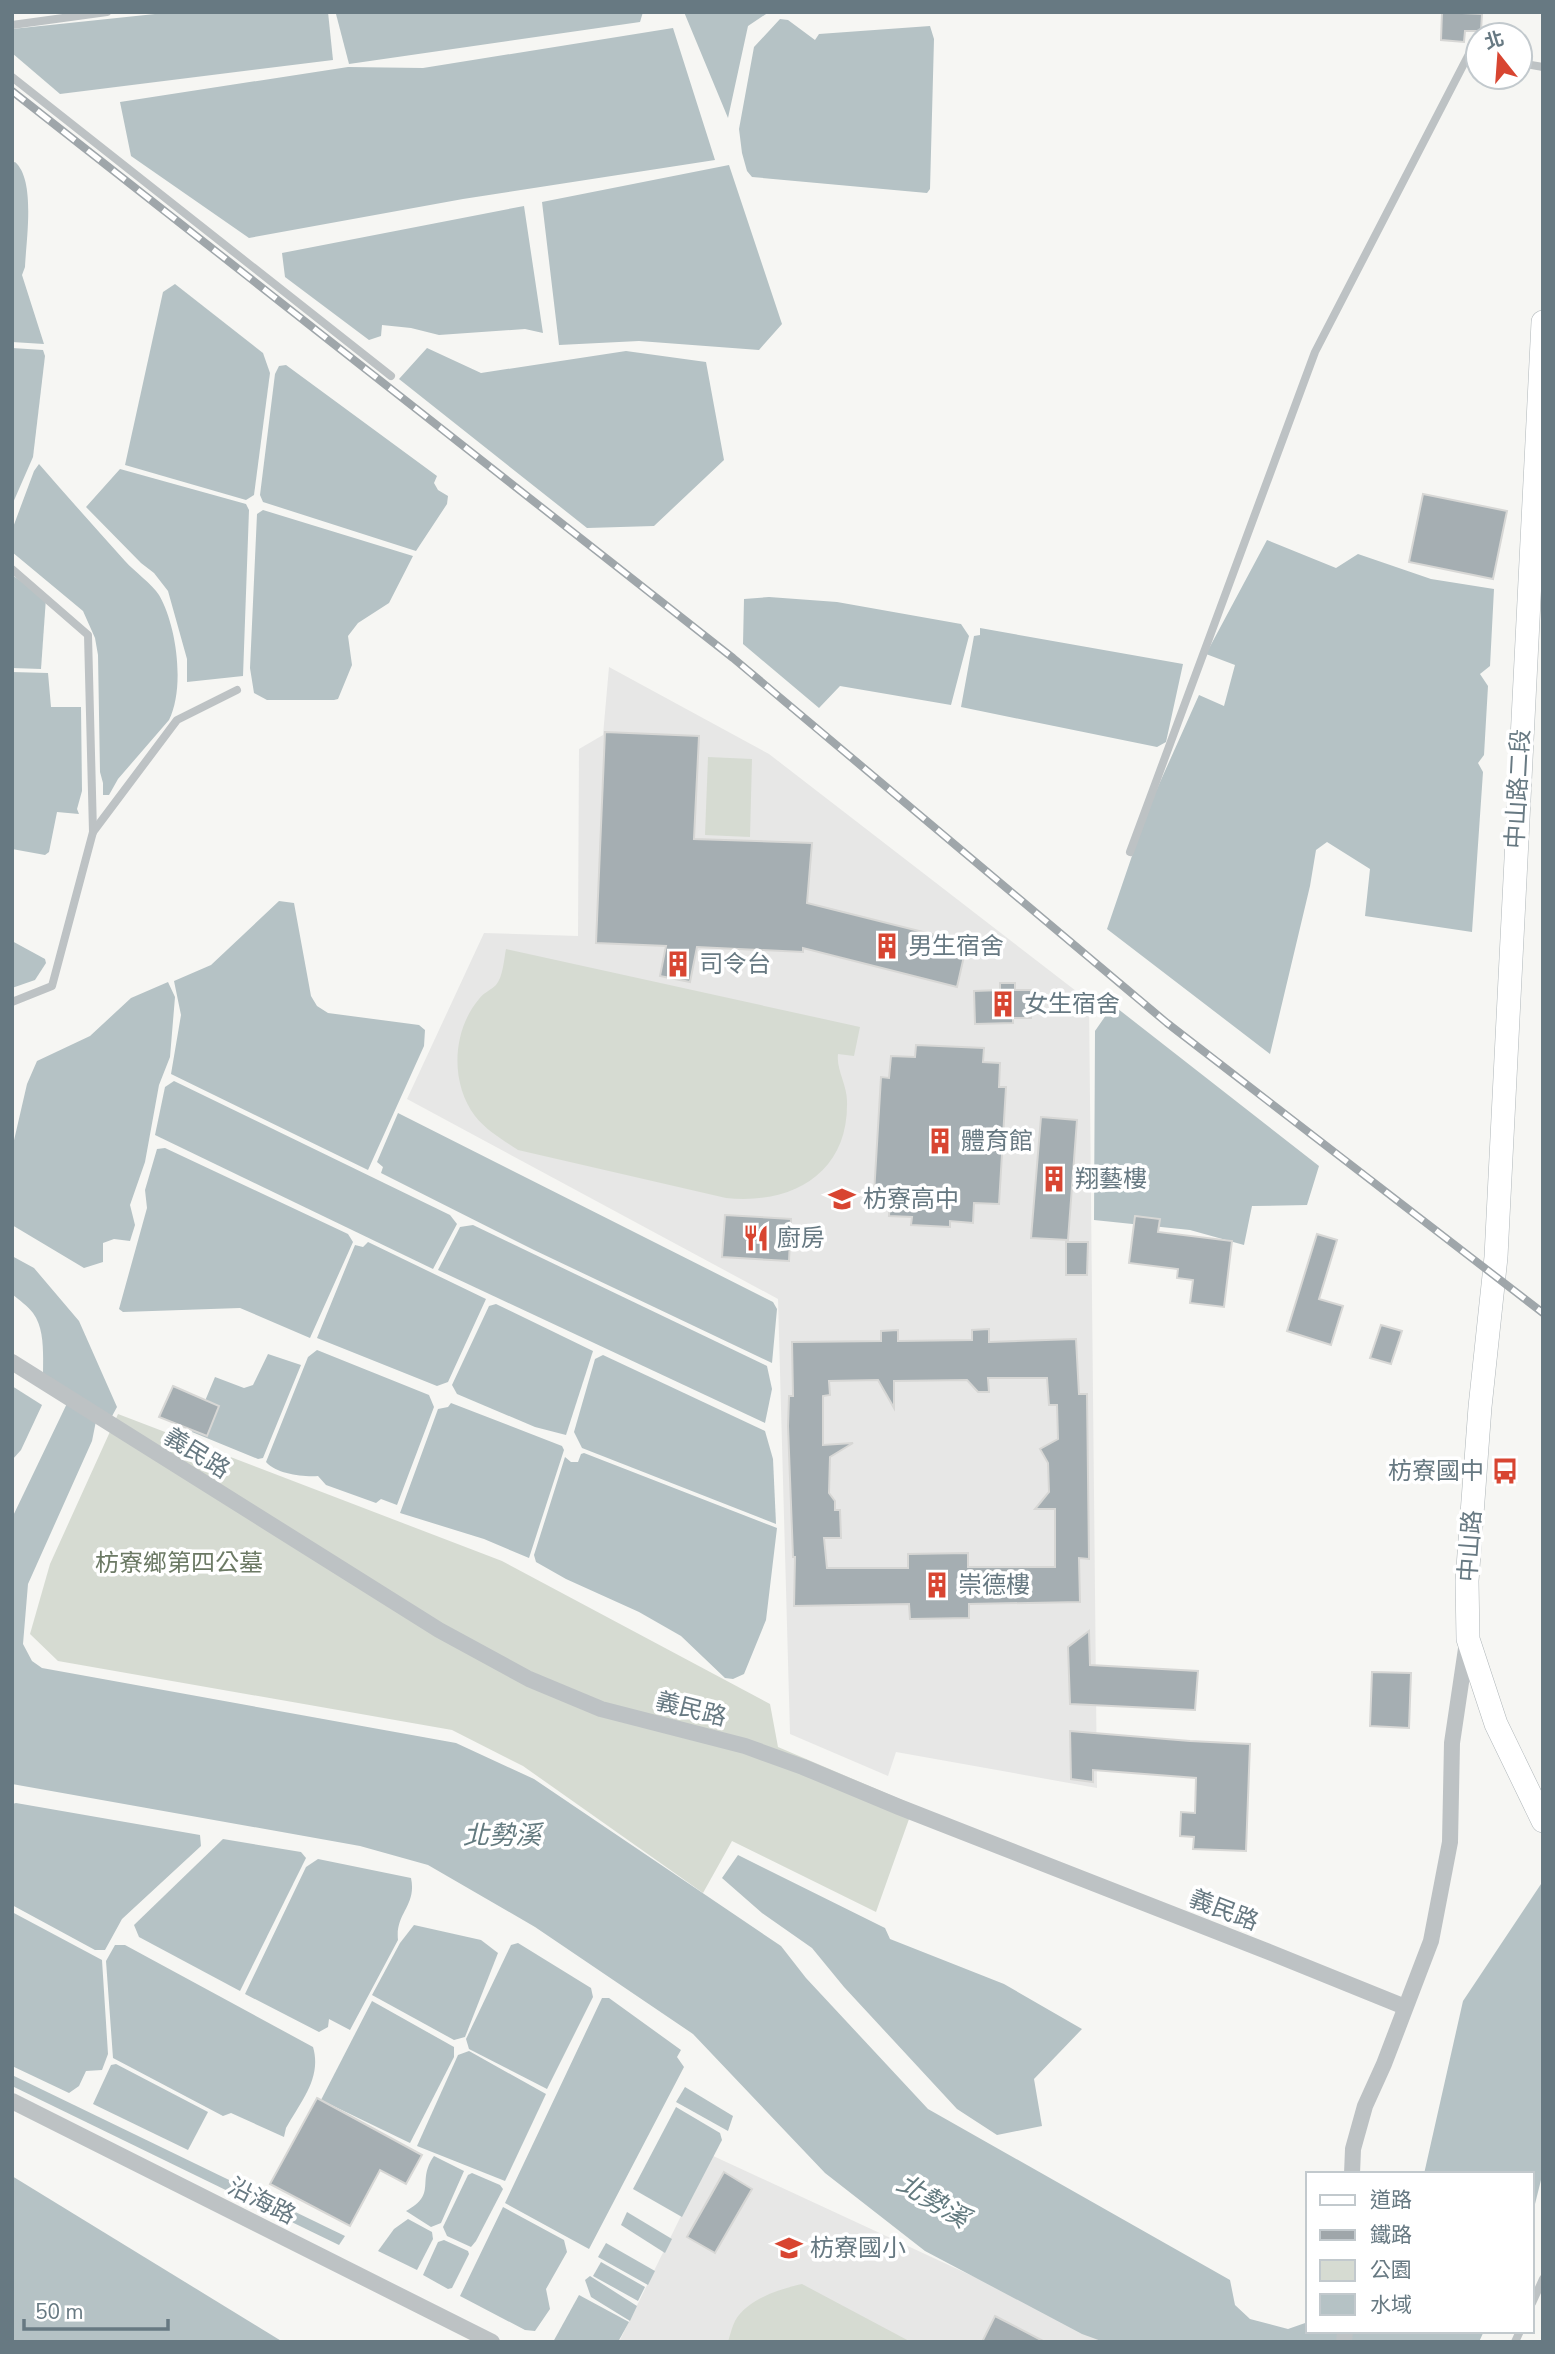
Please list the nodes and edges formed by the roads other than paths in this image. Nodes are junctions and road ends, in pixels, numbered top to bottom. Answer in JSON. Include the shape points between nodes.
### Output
{"nodes":[{"id":1,"x":107,"y":12,"type":"edge"},
{"id":2,"x":12,"y":24,"type":"edge"},
{"id":3,"x":1464,"y":64,"type":"edge"},
{"id":4,"x":12,"y":77,"type":"edge"},
{"id":5,"x":1543,"y":322,"type":"edge"},
{"id":6,"x":391,"y":376,"type":"dead end"},
{"id":7,"x":12,"y":569,"type":"edge"},
{"id":8,"x":237,"y":690,"type":"dead end"},
{"id":9,"x":93,"y":832,"type":"junction"},
{"id":10,"x":1130,"y":852,"type":"dead end"},
{"id":11,"x":12,"y":1002,"type":"edge"},
{"id":12,"x":1496,"y":1257,"type":"joint"},
{"id":13,"x":12,"y":1362,"type":"edge"},
{"id":14,"x":1468,"y":1639,"type":"junction"},
{"id":15,"x":1543,"y":1821,"type":"edge"},
{"id":16,"x":1405,"y":2007,"type":"junction"},
{"id":17,"x":12,"y":2101,"type":"edge"},
{"id":18,"x":1352,"y":2172,"type":"edge"},
{"id":19,"x":1543,"y":2279,"type":"edge"},
{"id":20,"x":1534,"y":2299,"type":"edge"},
{"id":21,"x":492,"y":2342,"type":"edge"}],
"edges":[{"from":1,"to":2,"type":"lane"},
{"from":3,"to":10,"type":"lane","via":[[1315,352]]},
{"from":4,"to":6,"type":"lane"},
{"from":5,"to":12,"type":"street","name":"中山路二段"},
{"from":7,"to":9,"type":"lane","via":[[88,635]]},
{"from":8,"to":9,"type":"lane","via":[[177,720]]},
{"from":9,"to":11,"type":"lane","via":[[52,986]]},
{"from":12,"to":14,"type":"street","name":"中山路","via":[[1467,1581]]},
{"from":13,"to":16,"type":"street","name":"義民路","via":[[439,1630],[529,1679],[601,1709],[745,1746],[803,1767]]},
{"from":14,"to":15,"type":"street","name":"中山路","via":[[1496,1724]]},
{"from":14,"to":16,"type":"street","via":[[1452,1744],[1450,1842],[1431,1941]]},
{"from":16,"to":18,"type":"street","via":[[1365,2106],[1353,2149]]},
{"from":17,"to":21,"type":"street","name":"沿海路"},
{"from":19,"to":20,"type":"lane"}]}
